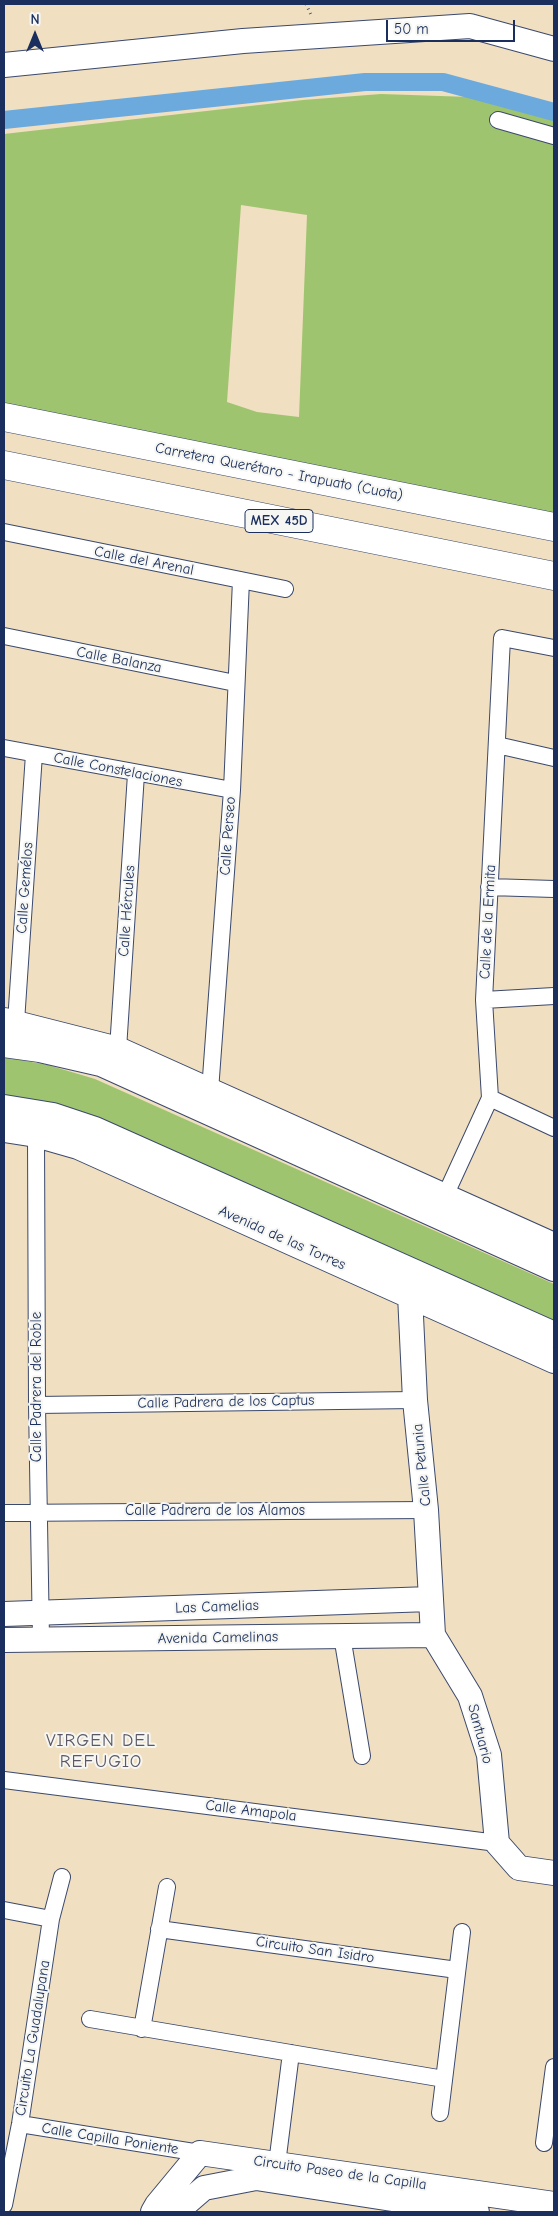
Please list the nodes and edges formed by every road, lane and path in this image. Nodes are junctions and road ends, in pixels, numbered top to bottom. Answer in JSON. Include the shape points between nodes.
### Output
{"nodes":[{"id":1,"x":554,"y":49,"type":"edge"},
{"id":2,"x":4,"y":65,"type":"edge"},
{"id":3,"x":498,"y":120,"type":"dead end"},
{"id":4,"x":554,"y":136,"type":"edge"},
{"id":5,"x":4,"y":417,"type":"edge"},
{"id":6,"x":4,"y":465,"type":"edge"},
{"id":7,"x":554,"y":527,"type":"edge"},
{"id":8,"x":4,"y":532,"type":"edge"},
{"id":9,"x":554,"y":576,"type":"edge"},
{"id":10,"x":241,"y":580,"type":"junction"},
{"id":11,"x":285,"y":589,"type":"dead end"},
{"id":12,"x":4,"y":636,"type":"edge"},
{"id":13,"x":554,"y":648,"type":"edge"},
{"id":14,"x":235,"y":683,"type":"junction"},
{"id":15,"x":497,"y":745,"type":"junction"},
{"id":16,"x":4,"y":748,"type":"edge"},
{"id":17,"x":34,"y":754,"type":"junction"},
{"id":18,"x":554,"y":758,"type":"edge"},
{"id":19,"x":136,"y":774,"type":"junction"},
{"id":20,"x":232,"y":790,"type":"junction"},
{"id":21,"x":489,"y":887,"type":"junction"},
{"id":22,"x":554,"y":888,"type":"edge"},
{"id":23,"x":554,"y":996,"type":"edge"},
{"id":24,"x":484,"y":1000,"type":"junction"},
{"id":25,"x":10,"y":1021,"type":"edge"},
{"id":26,"x":4,"y":1044,"type":"edge"},
{"id":27,"x":118,"y":1049,"type":"junction"},
{"id":28,"x":210,"y":1091,"type":"junction"},
{"id":29,"x":490,"y":1098,"type":"junction"},
{"id":30,"x":4,"y":1108,"type":"edge"},
{"id":31,"x":554,"y":1114,"type":"edge"},
{"id":32,"x":530,"y":1117,"type":"junction"},
{"id":33,"x":554,"y":1128,"type":"edge"},
{"id":34,"x":4,"y":1130,"type":"edge"},
{"id":35,"x":36,"y":1135,"type":"junction"},
{"id":36,"x":445,"y":1196,"type":"junction"},
{"id":37,"x":554,"y":1245,"type":"edge"},
{"id":38,"x":554,"y":1268,"type":"edge"},
{"id":39,"x":410,"y":1295,"type":"junction"},
{"id":40,"x":554,"y":1335,"type":"edge"},
{"id":41,"x":554,"y":1361,"type":"edge"},
{"id":42,"x":415,"y":1400,"type":"junction"},
{"id":43,"x":37,"y":1405,"type":"junction"},
{"id":44,"x":426,"y":1510,"type":"junction"},
{"id":45,"x":38,"y":1512,"type":"junction"},
{"id":46,"x":4,"y":1513,"type":"edge"},
{"id":47,"x":430,"y":1599,"type":"junction"},
{"id":48,"x":41,"y":1613,"type":"junction"},
{"id":49,"x":4,"y":1614,"type":"edge"},
{"id":50,"x":342,"y":1636,"type":"junction"},
{"id":51,"x":433,"y":1636,"type":"junction"},
{"id":52,"x":4,"y":1640,"type":"edge"},
{"id":53,"x":41,"y":1640,"type":"junction"},
{"id":54,"x":362,"y":1756,"type":"dead end"},
{"id":55,"x":4,"y":1780,"type":"edge"},
{"id":56,"x":497,"y":1843,"type":"junction"},
{"id":57,"x":554,"y":1873,"type":"edge"},
{"id":58,"x":62,"y":1877,"type":"dead end"},
{"id":59,"x":166,"y":1887,"type":"dead end"},
{"id":60,"x":4,"y":1910,"type":"edge"},
{"id":61,"x":51,"y":1919,"type":"junction"},
{"id":62,"x":159,"y":1929,"type":"junction"},
{"id":63,"x":462,"y":1932,"type":"dead end"},
{"id":64,"x":457,"y":1970,"type":"junction"},
{"id":65,"x":90,"y":2019,"type":"dead end"},
{"id":66,"x":142,"y":2029,"type":"junction"},
{"id":67,"x":291,"y":2053,"type":"junction"},
{"id":68,"x":554,"y":2067,"type":"edge"},
{"id":69,"x":444,"y":2078,"type":"junction"},
{"id":70,"x":553,"y":2087,"type":"edge"},
{"id":71,"x":440,"y":2113,"type":"dead end"},
{"id":72,"x":20,"y":2124,"type":"junction"},
{"id":73,"x":544,"y":2143,"type":"dead end"},
{"id":74,"x":200,"y":2153,"type":"junction"},
{"id":75,"x":277,"y":2164,"type":"junction"},
{"id":76,"x":419,"y":2200,"type":"edge"},
{"id":77,"x":554,"y":2204,"type":"edge"},
{"id":78,"x":4,"y":2205,"type":"edge"},
{"id":79,"x":521,"y":2206,"type":"edge"},
{"id":80,"x":153,"y":2212,"type":"edge"},
{"id":81,"x":176,"y":2212,"type":"edge"},
{"id":82,"x":477,"y":2212,"type":"edge"}],
"edges":[{"from":1,"to":2,"type":"street","via":[[470,26],[243,41]]},
{"from":3,"to":4,"type":"street"},
{"from":5,"to":7,"type":"highway","name":"Carretera Querétaro - Irapuato (Cuota)"},
{"from":6,"to":9,"type":"highway","number":"MEX 45D"},
{"from":8,"to":10,"type":"street","name":"Calle del Arenal"},
{"from":10,"to":11,"type":"street","name":"Calle del Arenal"},
{"from":10,"to":14,"type":"street","name":"Calle Perseo"},
{"from":12,"to":14,"type":"street","name":"Calle Balanza"},
{"from":13,"to":15,"type":"street","name":"Calle de la Ermita","via":[[502,638]]},
{"from":14,"to":20,"type":"street","name":"Calle Perseo"},
{"from":15,"to":18,"type":"street"},
{"from":15,"to":21,"type":"street","name":"Calle de la Ermita"},
{"from":16,"to":17,"type":"street","name":"Calle Constelaciones"},
{"from":17,"to":19,"type":"street","name":"Calle Constelaciones"},
{"from":17,"to":25,"type":"street","name":"Calle Gemélos"},
{"from":19,"to":20,"type":"street","name":"Calle Constelaciones"},
{"from":19,"to":27,"type":"street","name":"Calle Hércules"},
{"from":20,"to":28,"type":"street","name":"Calle Perseo"},
{"from":21,"to":22,"type":"street"},
{"from":21,"to":24,"type":"street","name":"Calle de la Ermita"},
{"from":23,"to":24,"type":"street"},
{"from":24,"to":29,"type":"street","name":"Calle de la Ermita"},
{"from":25,"to":27,"type":"street"},
{"from":26,"to":38,"type":"main road","via":[[101,1063]]},
{"from":27,"to":28,"type":"street"},
{"from":28,"to":36,"type":"street"},
{"from":29,"to":32,"type":"street"},
{"from":29,"to":36,"type":"street","name":"Calle de la Ermita"},
{"from":30,"to":40,"type":"main road","name":"Avenida de las Torres","via":[[53,1116],[95,1130]]},
{"from":31,"to":32,"type":"street"},
{"from":32,"to":33,"type":"street"},
{"from":34,"to":35,"type":"street","name":"Avenida de las Torres"},
{"from":35,"to":39,"type":"street","name":"Avenida de las Torres","via":[[78,1147]]},
{"from":35,"to":43,"type":"street","name":"Calle Padrera del Roble"},
{"from":36,"to":37,"type":"street"},
{"from":39,"to":41,"type":"street","name":"Avenida de las Torres"},
{"from":39,"to":42,"type":"street","name":"Calle Petunia"},
{"from":42,"to":43,"type":"street","name":"Calle Padrera de los Captus"},
{"from":42,"to":44,"type":"street","name":"Calle Petunia"},
{"from":43,"to":45,"type":"street","name":"Calle Padrera del Roble"},
{"from":44,"to":45,"type":"street","name":"Calle Padrera de los Alamos"},
{"from":44,"to":47,"type":"street","name":"Calle Petunia"},
{"from":45,"to":46,"type":"street","name":"Calle Padrera de los Alamos"},
{"from":45,"to":48,"type":"street","name":"Calle Padrera del Roble"},
{"from":47,"to":48,"type":"street","name":"Las Camelias"},
{"from":47,"to":51,"type":"street","name":"Calle Petunia"},
{"from":48,"to":49,"type":"street","name":"Las Camelias"},
{"from":48,"to":53,"type":"street","name":"Calle Padrera del Roble"},
{"from":50,"to":51,"type":"street","name":"Avenida Camelinas"},
{"from":50,"to":53,"type":"street","name":"Avenida Camelinas"},
{"from":50,"to":54,"type":"street"},
{"from":51,"to":56,"type":"street","name":"Santuario","via":[[470,1696],[489,1755]]},
{"from":52,"to":53,"type":"street","name":"Avenida Camelinas"},
{"from":55,"to":56,"type":"street","name":"Calle Amapola"},
{"from":56,"to":57,"type":"street","via":[[519,1868]]},
{"from":58,"to":61,"type":"street","name":"Circuito La Guadalupana"},
{"from":59,"to":62,"type":"street"},
{"from":60,"to":61,"type":"street"},
{"from":61,"to":72,"type":"street","name":"Circuito La Guadalupana"},
{"from":62,"to":64,"type":"street","name":"Circuito San Isidro"},
{"from":62,"to":66,"type":"street"},
{"from":63,"to":64,"type":"street"},
{"from":64,"to":69,"type":"street"},
{"from":65,"to":66,"type":"street"},
{"from":66,"to":67,"type":"street"},
{"from":67,"to":69,"type":"street"},
{"from":67,"to":75,"type":"street"},
{"from":68,"to":70,"type":"street"},
{"from":69,"to":71,"type":"street"},
{"from":70,"to":73,"type":"street"},
{"from":72,"to":74,"type":"street","name":"Calle Capilla Poniente"},
{"from":72,"to":78,"type":"street","name":"Circuito La Guadalupana"},
{"from":74,"to":75,"type":"street","name":"Circuito Paseo de la Capilla"},
{"from":74,"to":80,"type":"street"},
{"from":75,"to":76,"type":"street","name":"Circuito Paseo de la Capilla"},
{"from":76,"to":79,"type":"street","name":"Circuito Paseo de la Capilla"},
{"from":76,"to":81,"type":"street","name":"Circuito Paseo de la Capilla","via":[[256,2178],[204,2188]]},
{"from":76,"to":82,"type":"street","name":"Circuito Paseo de la Capilla"},
{"from":77,"to":79,"type":"street","name":"Circuito Paseo de la Capilla"}]}
